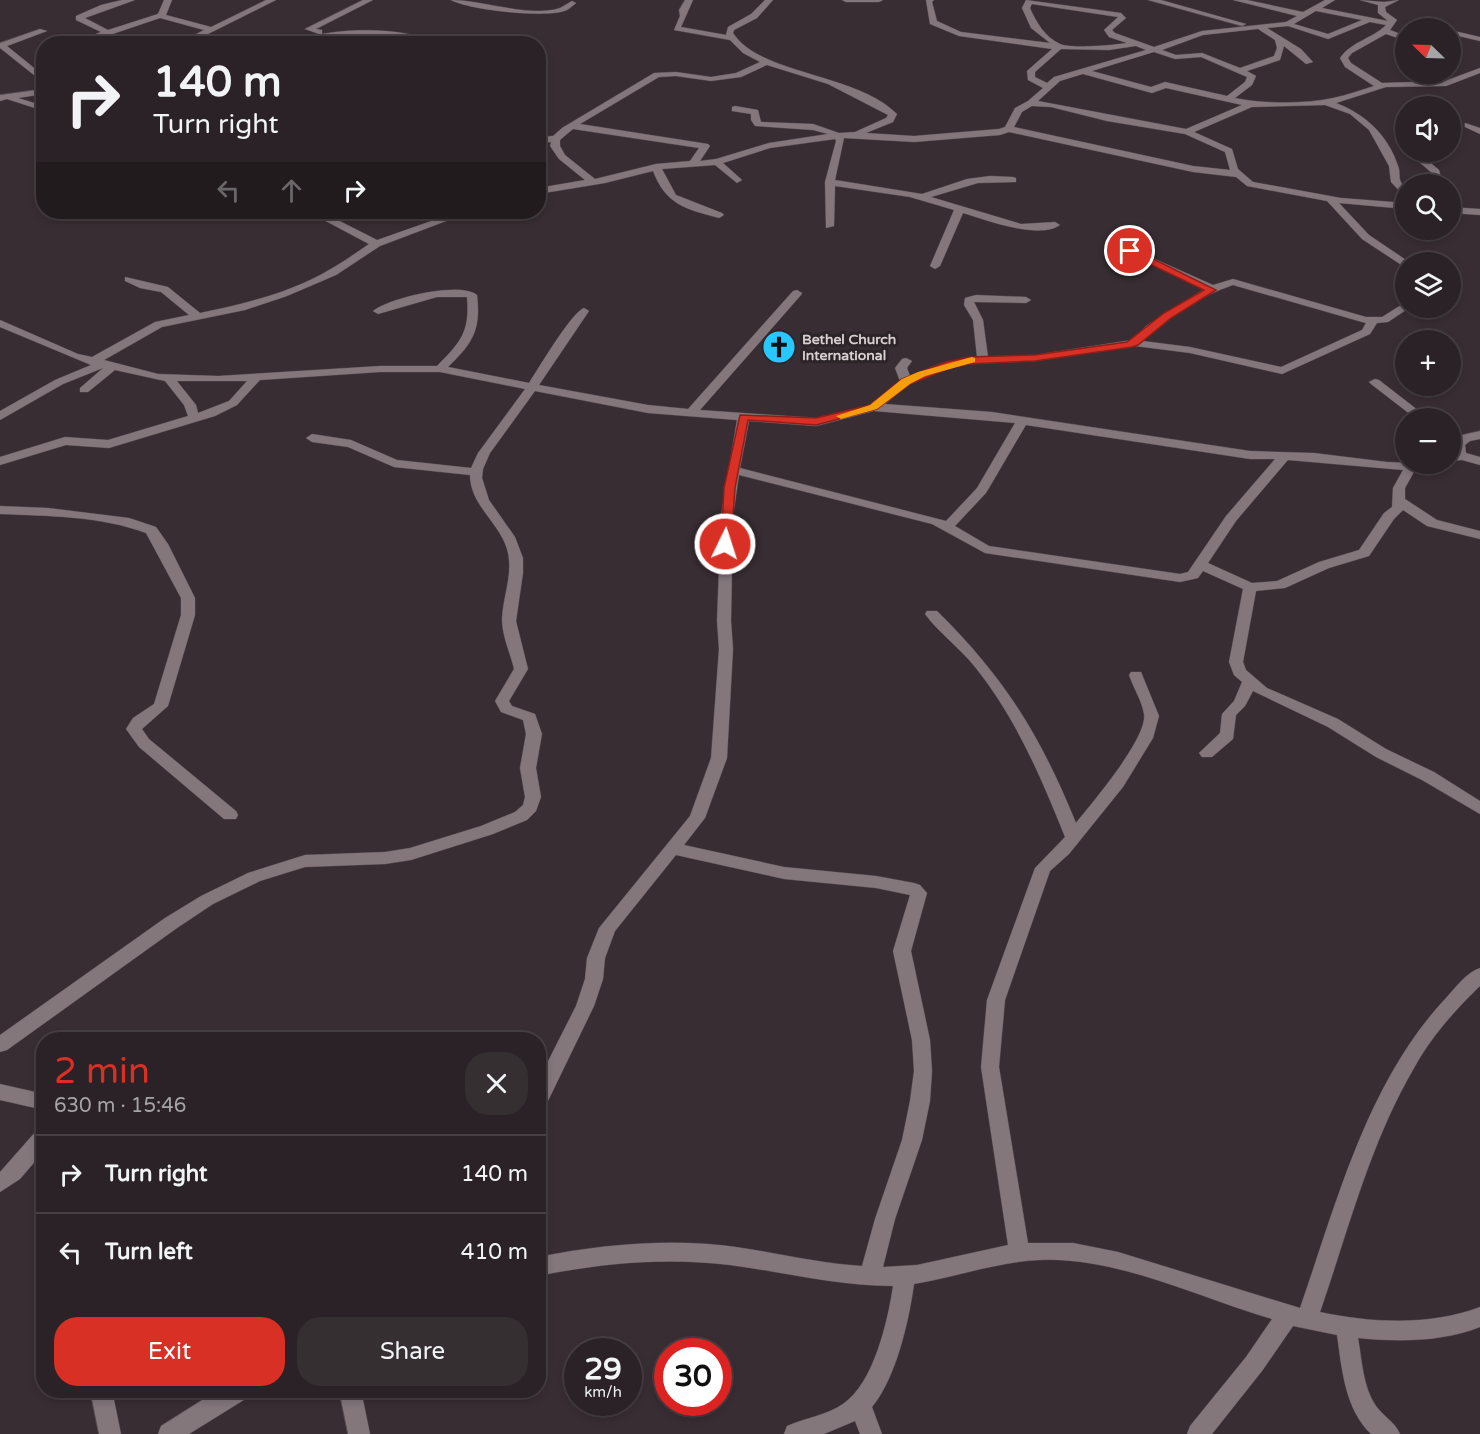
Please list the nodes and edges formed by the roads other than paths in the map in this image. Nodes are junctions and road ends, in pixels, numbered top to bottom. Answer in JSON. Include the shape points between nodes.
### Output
{"nodes":[{"id":1,"x":131,"y":0,"type":"edge"},
{"id":2,"x":168,"y":0,"type":"edge"},
{"id":3,"x":272,"y":0,"type":"edge"},
{"id":4,"x":369,"y":0,"type":"edge"},
{"id":5,"x":455,"y":0,"type":"edge"},
{"id":6,"x":508,"y":0,"type":"edge"},
{"id":7,"x":688,"y":0,"type":"edge"},
{"id":8,"x":769,"y":0,"type":"edge"},
{"id":9,"x":846,"y":0,"type":"edge"},
{"id":10,"x":879,"y":0,"type":"edge"},
{"id":11,"x":930,"y":0,"type":"edge"},
{"id":12,"x":1030,"y":0,"type":"edge"},
{"id":13,"x":1152,"y":0,"type":"edge"},
{"id":14,"x":1237,"y":0,"type":"edge"},
{"id":15,"x":1331,"y":0,"type":"edge"},
{"id":16,"x":1364,"y":0,"type":"edge"},
{"id":17,"x":1395,"y":0,"type":"edge"},
{"id":18,"x":572,"y":3,"type":"dead end"},
{"id":19,"x":1263,"y":3,"type":"edge"},
{"id":20,"x":1307,"y":3,"type":"dead end"},
{"id":21,"x":1382,"y":4,"type":"junction"},
{"id":22,"x":496,"y":6,"type":"junction"},
{"id":23,"x":1318,"y":8,"type":"junction"},
{"id":24,"x":161,"y":15,"type":"junction"},
{"id":25,"x":1305,"y":15,"type":"junction"},
{"id":26,"x":1367,"y":21,"type":"junction"},
{"id":27,"x":1288,"y":24,"type":"junction"},
{"id":28,"x":1254,"y":26,"type":"junction"},
{"id":29,"x":1389,"y":28,"type":"junction"},
{"id":30,"x":211,"y":29,"type":"junction"},
{"id":31,"x":43,"y":31,"type":"dead end"},
{"id":32,"x":1395,"y":32,"type":"edge"},
{"id":33,"x":108,"y":33,"type":"junction"},
{"id":34,"x":326,"y":34,"type":"junction"},
{"id":35,"x":1461,"y":35,"type":"edge"},
{"id":36,"x":99,"y":36,"type":"edge"},
{"id":37,"x":196,"y":36,"type":"edge"},
{"id":38,"x":311,"y":36,"type":"edge"},
{"id":39,"x":398,"y":36,"type":"edge"},
{"id":40,"x":731,"y":38,"type":"junction"},
{"id":41,"x":1480,"y":39,"type":"edge"},
{"id":42,"x":1279,"y":40,"type":"junction"},
{"id":43,"x":1139,"y":43,"type":"junction"},
{"id":44,"x":1461,"y":43,"type":"edge"},
{"id":45,"x":1480,"y":45,"type":"edge"},
{"id":46,"x":1059,"y":47,"type":"junction"},
{"id":47,"x":1154,"y":50,"type":"junction"},
{"id":48,"x":769,"y":61,"type":"junction"},
{"id":49,"x":1309,"y":62,"type":"dead end"},
{"id":50,"x":1241,"y":70,"type":"junction"},
{"id":51,"x":1480,"y":70,"type":"edge"},
{"id":52,"x":1081,"y":71,"type":"junction"},
{"id":53,"x":36,"y":74,"type":"edge"},
{"id":54,"x":1046,"y":86,"type":"junction"},
{"id":55,"x":1380,"y":86,"type":"junction"},
{"id":56,"x":36,"y":92,"type":"edge"},
{"id":57,"x":4,"y":98,"type":"edge"},
{"id":58,"x":1228,"y":99,"type":"junction"},
{"id":59,"x":1326,"y":102,"type":"junction"},
{"id":60,"x":1031,"y":103,"type":"junction"},
{"id":61,"x":1251,"y":104,"type":"junction"},
{"id":62,"x":36,"y":107,"type":"edge"},
{"id":63,"x":735,"y":109,"type":"dead end"},
{"id":64,"x":1468,"y":125,"type":"dead end"},
{"id":65,"x":573,"y":126,"type":"junction"},
{"id":66,"x":1009,"y":129,"type":"junction"},
{"id":67,"x":1480,"y":130,"type":"edge"},
{"id":68,"x":1187,"y":132,"type":"junction"},
{"id":69,"x":854,"y":135,"type":"junction"},
{"id":70,"x":837,"y":136,"type":"junction"},
{"id":71,"x":546,"y":140,"type":"edge"},
{"id":72,"x":556,"y":140,"type":"junction"},
{"id":73,"x":717,"y":162,"type":"junction"},
{"id":74,"x":1424,"y":162,"type":"edge"},
{"id":75,"x":694,"y":163,"type":"junction"},
{"id":76,"x":656,"y":167,"type":"junction"},
{"id":77,"x":1237,"y":174,"type":"junction"},
{"id":78,"x":1395,"y":174,"type":"edge"},
{"id":79,"x":1436,"y":174,"type":"edge"},
{"id":80,"x":737,"y":180,"type":"dead end"},
{"id":81,"x":1013,"y":180,"type":"dead end"},
{"id":82,"x":593,"y":182,"type":"junction"},
{"id":83,"x":830,"y":182,"type":"junction"},
{"id":84,"x":546,"y":190,"type":"edge"},
{"id":85,"x":923,"y":197,"type":"junction"},
{"id":86,"x":1331,"y":200,"type":"junction"},
{"id":87,"x":1395,"y":205,"type":"edge"},
{"id":88,"x":959,"y":210,"type":"junction"},
{"id":89,"x":1461,"y":210,"type":"edge"},
{"id":90,"x":1480,"y":212,"type":"edge"},
{"id":91,"x":719,"y":215,"type":"dead end"},
{"id":92,"x":329,"y":219,"type":"edge"},
{"id":93,"x":446,"y":219,"type":"edge"},
{"id":94,"x":1055,"y":225,"type":"dead end"},
{"id":95,"x":829,"y":226,"type":"dead end"},
{"id":96,"x":376,"y":244,"type":"junction"},
{"id":97,"x":1130,"y":251,"type":"dead end"},
{"id":98,"x":1395,"y":259,"type":"edge"},
{"id":99,"x":935,"y":266,"type":"dead end"},
{"id":100,"x":129,"y":279,"type":"dead end"},
{"id":101,"x":1212,"y":290,"type":"junction"},
{"id":102,"x":797,"y":293,"type":"dead end"},
{"id":103,"x":1026,"y":300,"type":"dead end"},
{"id":104,"x":584,"y":310,"type":"dead end"},
{"id":105,"x":378,"y":311,"type":"dead end"},
{"id":106,"x":1395,"y":312,"type":"edge"},
{"id":107,"x":196,"y":315,"type":"junction"},
{"id":108,"x":1373,"y":320,"type":"junction"},
{"id":109,"x":3,"y":328,"type":"edge"},
{"id":110,"x":1135,"y":343,"type":"junction"},
{"id":111,"x":982,"y":360,"type":"junction"},
{"id":112,"x":906,"y":361,"type":"dead end"},
{"id":113,"x":102,"y":364,"type":"junction"},
{"id":114,"x":440,"y":369,"type":"junction"},
{"id":115,"x":169,"y":378,"type":"junction"},
{"id":116,"x":256,"y":378,"type":"junction"},
{"id":117,"x":906,"y":382,"type":"junction"},
{"id":118,"x":1375,"y":382,"type":"dead end"},
{"id":119,"x":531,"y":387,"type":"junction"},
{"id":120,"x":84,"y":390,"type":"dead end"},
{"id":121,"x":874,"y":407,"type":"junction"},
{"id":122,"x":1409,"y":408,"type":"edge"},
{"id":123,"x":692,"y":412,"type":"junction"},
{"id":124,"x":0,"y":416,"type":"edge"},
{"id":125,"x":744,"y":417,"type":"junction"},
{"id":126,"x":194,"y":418,"type":"junction"},
{"id":127,"x":1022,"y":420,"type":"junction"},
{"id":128,"x":1480,"y":435,"type":"edge"},
{"id":129,"x":312,"y":438,"type":"dead end"},
{"id":130,"x":1461,"y":443,"type":"edge"},
{"id":131,"x":1461,"y":452,"type":"edge"},
{"id":132,"x":1283,"y":458,"type":"junction"},
{"id":133,"x":1480,"y":460,"type":"edge"},
{"id":134,"x":0,"y":461,"type":"edge"},
{"id":135,"x":1395,"y":465,"type":"edge"},
{"id":136,"x":734,"y":470,"type":"junction"},
{"id":137,"x":477,"y":472,"type":"junction"},
{"id":138,"x":1407,"y":474,"type":"edge"},
{"id":139,"x":1400,"y":502,"type":"junction"},
{"id":140,"x":0,"y":510,"type":"edge"},
{"id":141,"x":948,"y":526,"type":"junction"},
{"id":142,"x":1480,"y":535,"type":"edge"},
{"id":143,"x":1201,"y":565,"type":"junction"},
{"id":144,"x":1250,"y":587,"type":"junction"},
{"id":145,"x":932,"y":614,"type":"dead end"},
{"id":146,"x":1136,"y":675,"type":"dead end"},
{"id":147,"x":1250,"y":682,"type":"junction"},
{"id":148,"x":1207,"y":753,"type":"dead end"},
{"id":149,"x":1480,"y":808,"type":"edge"},
{"id":150,"x":230,"y":815,"type":"dead end"},
{"id":151,"x":1073,"y":837,"type":"junction"},
{"id":152,"x":671,"y":848,"type":"junction"},
{"id":153,"x":1480,"y":975,"type":"edge"},
{"id":154,"x":0,"y":1045,"type":"edge"},
{"id":155,"x":546,"y":1085,"type":"edge"},
{"id":156,"x":0,"y":1092,"type":"edge"},
{"id":157,"x":36,"y":1100,"type":"edge"},
{"id":158,"x":36,"y":1146,"type":"edge"},
{"id":159,"x":0,"y":1183,"type":"edge"},
{"id":160,"x":1020,"y":1252,"type":"junction"},
{"id":161,"x":546,"y":1266,"type":"edge"},
{"id":162,"x":870,"y":1276,"type":"junction"},
{"id":163,"x":905,"y":1276,"type":"junction"},
{"id":164,"x":1298,"y":1316,"type":"junction"},
{"id":165,"x":1480,"y":1317,"type":"edge"},
{"id":166,"x":1346,"y":1328,"type":"junction"},
{"id":167,"x":103,"y":1398,"type":"edge"},
{"id":168,"x":226,"y":1398,"type":"edge"},
{"id":169,"x":352,"y":1398,"type":"edge"},
{"id":170,"x":860,"y":1405,"type":"junction"},
{"id":171,"x":110,"y":1434,"type":"edge"},
{"id":172,"x":169,"y":1434,"type":"edge"},
{"id":173,"x":359,"y":1434,"type":"edge"},
{"id":174,"x":795,"y":1434,"type":"edge"},
{"id":175,"x":872,"y":1434,"type":"edge"},
{"id":176,"x":1198,"y":1434,"type":"edge"},
{"id":177,"x":1389,"y":1434,"type":"edge"}],
"edges":[{"from":1,"to":33,"type":"street","via":[[79,18]]},
{"from":2,"to":24,"type":"street"},
{"from":3,"to":30,"type":"street"},
{"from":4,"to":34,"type":"street","via":[[309,28]]},
{"from":5,"to":22,"type":"street"},
{"from":6,"to":22,"type":"street"},
{"from":7,"to":40,"type":"street","via":[[677,28]]},
{"from":8,"to":40,"type":"street","via":[[754,16],[731,29]]},
{"from":9,"to":10,"type":"street"},
{"from":11,"to":46,"type":"street","via":[[933,22],[948,31]]},
{"from":12,"to":43,"type":"street","via":[[1121,15],[1108,32]]},
{"from":12,"to":46,"type":"street","via":[[1026,8],[1034,26]]},
{"from":13,"to":28,"type":"street"},
{"from":14,"to":19,"type":"street"},
{"from":15,"to":23,"type":"street"},
{"from":16,"to":21,"type":"street"},
{"from":17,"to":21,"type":"street"},
{"from":18,"to":22,"type":"street","via":[[564,10],[550,13]]},
{"from":19,"to":25,"type":"street"},
{"from":20,"to":23,"type":"street"},
{"from":21,"to":29,"type":"street","via":[[1381,11],[1392,18]]},
{"from":23,"to":25,"type":"street"},
{"from":23,"to":26,"type":"street"},
{"from":24,"to":30,"type":"street"},
{"from":24,"to":33,"type":"street"},
{"from":25,"to":27,"type":"street"},
{"from":26,"to":27,"type":"street","via":[[1328,37]]},
{"from":26,"to":29,"type":"street"},
{"from":27,"to":28,"type":"street"},
{"from":28,"to":42,"type":"street"},
{"from":28,"to":47,"type":"street","via":[[1202,33]]},
{"from":29,"to":32,"type":"street"},
{"from":29,"to":55,"type":"street","via":[[1347,52],[1344,58],[1348,65]]},
{"from":30,"to":37,"type":"street"},
{"from":31,"to":53,"type":"street","via":[[1,45]]},
{"from":33,"to":36,"type":"street"},
{"from":34,"to":38,"type":"street"},
{"from":34,"to":39,"type":"street"},
{"from":35,"to":41,"type":"street"},
{"from":40,"to":48,"type":"street","via":[[738,46]]},
{"from":42,"to":49,"type":"street"},
{"from":42,"to":50,"type":"street","via":[[1277,58]]},
{"from":43,"to":46,"type":"street","via":[[1109,48]]},
{"from":43,"to":47,"type":"street"},
{"from":44,"to":45,"type":"street"},
{"from":46,"to":54,"type":"street","via":[[1031,71],[1031,78]]},
{"from":47,"to":50,"type":"street","via":[[1178,58],[1202,55]]},
{"from":47,"to":52,"type":"street"},
{"from":48,"to":65,"type":"street","via":[[738,75],[657,75]]},
{"from":48,"to":69,"type":"street","via":[[847,89],[893,114],[890,120]]},
{"from":50,"to":58,"type":"street","via":[[1252,80]]},
{"from":51,"to":55,"type":"street","via":[[1446,83]]},
{"from":52,"to":54,"type":"street"},
{"from":52,"to":58,"type":"street","via":[[1152,90],[1165,85]]},
{"from":54,"to":60,"type":"street"},
{"from":55,"to":59,"type":"street"},
{"from":56,"to":57,"type":"street"},
{"from":57,"to":62,"type":"street"},
{"from":58,"to":61,"type":"street"},
{"from":59,"to":61,"type":"street"},
{"from":59,"to":78,"type":"street","via":[[1353,112],[1373,129]]},
{"from":60,"to":66,"type":"street","via":[[1018,110]]},
{"from":60,"to":68,"type":"street"},
{"from":61,"to":68,"type":"street"},
{"from":63,"to":70,"type":"street","via":[[755,112],[758,124],[815,129]]},
{"from":64,"to":67,"type":"street"},
{"from":65,"to":72,"type":"street"},
{"from":65,"to":75,"type":"street","via":[[705,146]]},
{"from":66,"to":69,"type":"street","via":[[929,138]]},
{"from":66,"to":77,"type":"street","via":[[1184,167]]},
{"from":68,"to":77,"type":"street","via":[[1229,151]]},
{"from":69,"to":70,"type":"street"},
{"from":70,"to":73,"type":"street","via":[[769,146]]},
{"from":70,"to":83,"type":"street","via":[[841,140]]},
{"from":71,"to":72,"type":"street"},
{"from":72,"to":82,"type":"street","via":[[562,157]]},
{"from":73,"to":75,"type":"street"},
{"from":73,"to":80,"type":"street"},
{"from":74,"to":79,"type":"street"},
{"from":75,"to":76,"type":"street"},
{"from":76,"to":82,"type":"street"},
{"from":76,"to":91,"type":"street","via":[[668,195],[687,206]]},
{"from":77,"to":86,"type":"street","via":[[1250,184]]},
{"from":81,"to":85,"type":"street","via":[[984,178]]},
{"from":82,"to":84,"type":"street"},
{"from":83,"to":85,"type":"street"},
{"from":83,"to":95,"type":"street"},
{"from":85,"to":88,"type":"street"},
{"from":86,"to":87,"type":"street"},
{"from":86,"to":98,"type":"street","via":[[1346,219]]},
{"from":88,"to":94,"type":"street","via":[[1021,227]]},
{"from":88,"to":99,"type":"street"},
{"from":89,"to":90,"type":"street"},
{"from":92,"to":96,"type":"street"},
{"from":93,"to":96,"type":"street"},
{"from":96,"to":107,"type":"street","via":[[332,273],[283,294],[245,307]]},
{"from":97,"to":101,"type":"street"},
{"from":100,"to":107,"type":"street","via":[[164,289]]},
{"from":101,"to":108,"type":"street","via":[[1239,282]]},
{"from":101,"to":110,"type":"street","via":[[1168,315]]},
{"from":102,"to":123,"type":"street"},
{"from":103,"to":111,"type":"street","via":[[969,300],[978,320]]},
{"from":104,"to":119,"type":"street"},
{"from":105,"to":114,"type":"street","via":[[433,294],[472,295],[475,321],[466,339]]},
{"from":106,"to":108,"type":"street","via":[[1384,320]]},
{"from":107,"to":113,"type":"street","via":[[159,324]]},
{"from":108,"to":110,"type":"street","via":[[1366,332],[1282,371],[1190,350]]},
{"from":109,"to":113,"type":"street"},
{"from":110,"to":111,"type":"street","via":[[1035,358]]},
{"from":111,"to":117,"type":"street","via":[[946,365]]},
{"from":112,"to":117,"type":"street","via":[[901,374]]},
{"from":113,"to":115,"type":"street"},
{"from":113,"to":120,"type":"street"},
{"from":113,"to":124,"type":"street","via":[[59,382]]},
{"from":114,"to":116,"type":"street","via":[[349,370]]},
{"from":114,"to":119,"type":"street"},
{"from":115,"to":116,"type":"street"},
{"from":115,"to":126,"type":"street","via":[[190,405]]},
{"from":116,"to":126,"type":"street","via":[[233,403]]},
{"from":117,"to":121,"type":"street"},
{"from":118,"to":122,"type":"street"},
{"from":119,"to":123,"type":"street","via":[[648,409]]},
{"from":119,"to":137,"type":"street","via":[[489,446]]},
{"from":121,"to":125,"type":"street","via":[[816,422]]},
{"from":121,"to":127,"type":"street"},
{"from":123,"to":125,"type":"street"},
{"from":125,"to":136,"type":"street"},
{"from":126,"to":134,"type":"street","via":[[109,444],[65,441]]},
{"from":127,"to":132,"type":"street"},
{"from":127,"to":141,"type":"street","via":[[993,473]]},
{"from":128,"to":130,"type":"street"},
{"from":129,"to":137,"type":"street","via":[[351,444],[394,463]]},
{"from":131,"to":133,"type":"street"},
{"from":132,"to":135,"type":"street","via":[[1314,457]]},
{"from":132,"to":143,"type":"street","via":[[1231,519]]},
{"from":136,"to":141,"type":"street"},
{"from":136,"to":152,"type":"street","via":[[725,544],[726,649],[719,758],[697,818]]},
{"from":137,"to":154,"type":"street","via":[[482,497],[512,540],[517,561],[509,622],[521,669],[502,701],[506,709],[530,717],[533,725],[528,768],[533,797],[530,807],[521,816],[487,830],[411,854],[305,861],[254,877],[171,923]]},
{"from":138,"to":139,"type":"street","via":[[1399,488]]},
{"from":139,"to":142,"type":"street","via":[[1432,523]]},
{"from":139,"to":144,"type":"street","via":[[1364,554],[1280,585]]},
{"from":140,"to":150,"type":"street","via":[[129,522],[151,530],[188,598],[188,615],[161,706],[134,729],[144,743]]},
{"from":141,"to":143,"type":"street","via":[[985,549],[1112,570],[1180,578],[1191,576]]},
{"from":143,"to":144,"type":"street"},
{"from":144,"to":147,"type":"street","via":[[1236,662],[1239,672]]},
{"from":145,"to":151,"type":"street","via":[[979,663],[1007,700],[1047,771]]},
{"from":146,"to":151,"type":"street","via":[[1152,716],[1150,726],[1117,783]]},
{"from":147,"to":148,"type":"street","via":[[1240,703],[1229,714],[1228,735]]},
{"from":147,"to":149,"type":"street","via":[[1333,723]]},
{"from":151,"to":160,"type":"street","via":[[1042,868],[996,1000],[990,1067]]},
{"from":152,"to":155,"type":"street","via":[[608,928],[596,957],[585,1006]]},
{"from":152,"to":162,"type":"street","via":[[784,873],[876,882],[919,893],[902,951],[921,1040],[920,1101],[912,1140]]},
{"from":153,"to":164,"type":"street","via":[[1453,1000],[1401,1073]]},
{"from":156,"to":157,"type":"street"},
{"from":158,"to":159,"type":"street"},
{"from":160,"to":163,"type":"street"},
{"from":160,"to":164,"type":"street","via":[[1071,1251],[1127,1262]]},
{"from":161,"to":162,"type":"street","via":[[669,1253],[727,1256]]},
{"from":162,"to":163,"type":"street"},
{"from":163,"to":170,"type":"street","via":[[903,1300],[880,1369]]},
{"from":164,"to":166,"type":"street"},
{"from":164,"to":176,"type":"street"},
{"from":165,"to":166,"type":"street","via":[[1466,1323],[1407,1332]]},
{"from":166,"to":177,"type":"street","via":[[1365,1413]]},
{"from":167,"to":171,"type":"street"},
{"from":168,"to":172,"type":"street"},
{"from":169,"to":173,"type":"street"},
{"from":170,"to":174,"type":"street"},
{"from":170,"to":175,"type":"street"}]}
